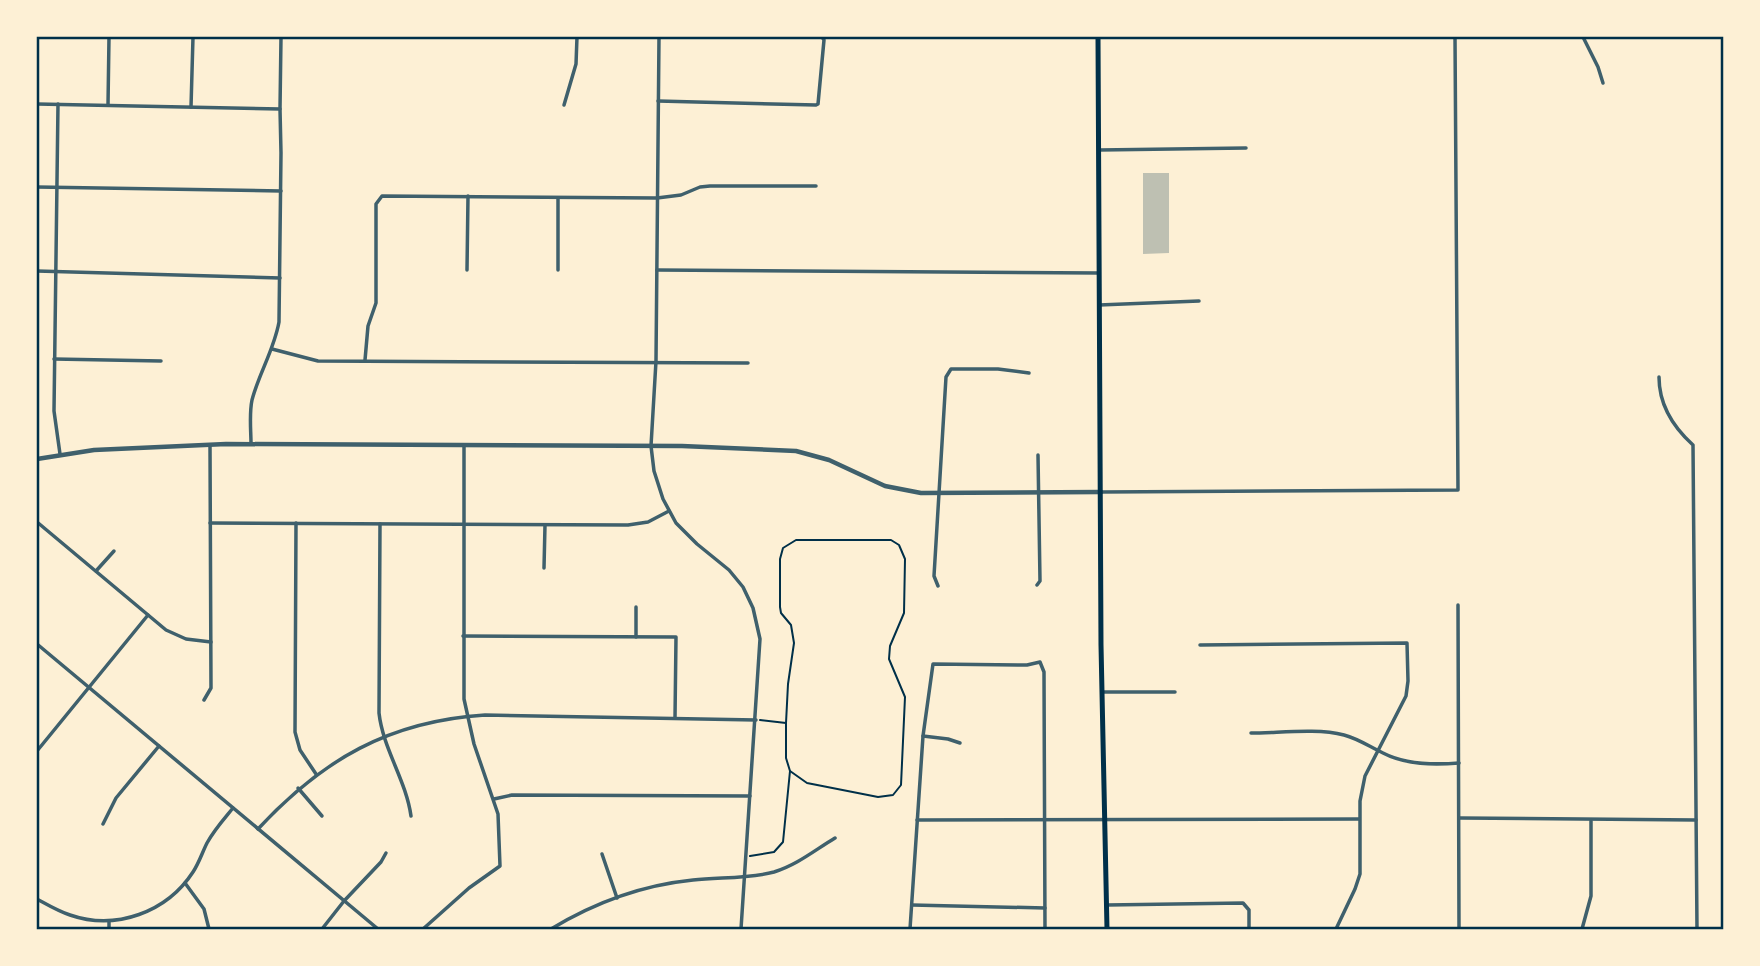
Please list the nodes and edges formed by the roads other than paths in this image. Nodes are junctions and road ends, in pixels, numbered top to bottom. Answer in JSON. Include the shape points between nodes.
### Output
{"nodes":[{"id":1,"x":109,"y":37,"type":"edge"},
{"id":2,"x":193,"y":37,"type":"edge"},
{"id":3,"x":281,"y":37,"type":"edge"},
{"id":4,"x":577,"y":37,"type":"edge"},
{"id":5,"x":659,"y":37,"type":"edge"},
{"id":6,"x":822,"y":37,"type":"edge"},
{"id":7,"x":1098,"y":37,"type":"edge"},
{"id":8,"x":1455,"y":37,"type":"edge"},
{"id":9,"x":1583,"y":37,"type":"edge"},
{"id":10,"x":1603,"y":83,"type":"dead end"},
{"id":11,"x":658,"y":101,"type":"junction"},
{"id":12,"x":37,"y":104,"type":"edge"},
{"id":13,"x":58,"y":104,"type":"junction"},
{"id":14,"x":108,"y":105,"type":"junction"},
{"id":15,"x":564,"y":105,"type":"dead end"},
{"id":16,"x":191,"y":107,"type":"junction"},
{"id":17,"x":279,"y":109,"type":"junction"},
{"id":18,"x":1247,"y":148,"type":"dead end"},
{"id":19,"x":1099,"y":150,"type":"junction"},
{"id":20,"x":816,"y":186,"type":"dead end"},
{"id":21,"x":37,"y":187,"type":"edge"},
{"id":22,"x":56,"y":187,"type":"junction"},
{"id":23,"x":281,"y":191,"type":"junction"},
{"id":24,"x":468,"y":196,"type":"junction"},
{"id":25,"x":558,"y":198,"type":"junction"},
{"id":26,"x":657,"y":198,"type":"junction"},
{"id":27,"x":467,"y":270,"type":"dead end"},
{"id":28,"x":558,"y":270,"type":"dead end"},
{"id":29,"x":656,"y":270,"type":"junction"},
{"id":30,"x":37,"y":271,"type":"edge"},
{"id":31,"x":55,"y":272,"type":"junction"},
{"id":32,"x":1099,"y":273,"type":"junction"},
{"id":33,"x":279,"y":278,"type":"junction"},
{"id":34,"x":1199,"y":301,"type":"dead end"},
{"id":35,"x":1099,"y":305,"type":"junction"},
{"id":36,"x":272,"y":349,"type":"junction"},
{"id":37,"x":54,"y":359,"type":"junction"},
{"id":38,"x":365,"y":360,"type":"junction"},
{"id":39,"x":162,"y":361,"type":"dead end"},
{"id":40,"x":656,"y":361,"type":"junction"},
{"id":41,"x":748,"y":363,"type":"dead end"},
{"id":42,"x":1029,"y":373,"type":"dead end"},
{"id":43,"x":1659,"y":377,"type":"dead end"},
{"id":44,"x":251,"y":444,"type":"junction"},
{"id":45,"x":210,"y":445,"type":"junction"},
{"id":46,"x":464,"y":445,"type":"junction"},
{"id":47,"x":651,"y":446,"type":"junction"},
{"id":48,"x":60,"y":454,"type":"junction"},
{"id":49,"x":1038,"y":455,"type":"dead end"},
{"id":50,"x":37,"y":459,"type":"edge"},
{"id":51,"x":1101,"y":492,"type":"junction"},
{"id":52,"x":1039,"y":493,"type":"junction"},
{"id":53,"x":938,"y":494,"type":"junction"},
{"id":54,"x":669,"y":511,"type":"junction"},
{"id":55,"x":37,"y":522,"type":"edge"},
{"id":56,"x":210,"y":523,"type":"junction"},
{"id":57,"x":296,"y":523,"type":"junction"},
{"id":58,"x":380,"y":524,"type":"junction"},
{"id":59,"x":464,"y":524,"type":"junction"},
{"id":60,"x":545,"y":525,"type":"junction"},
{"id":61,"x":114,"y":551,"type":"dead end"},
{"id":62,"x":544,"y":568,"type":"dead end"},
{"id":63,"x":96,"y":571,"type":"junction"},
{"id":64,"x":1037,"y":585,"type":"dead end"},
{"id":65,"x":938,"y":586,"type":"dead end"},
{"id":66,"x":1458,"y":605,"type":"dead end"},
{"id":67,"x":636,"y":607,"type":"dead end"},
{"id":68,"x":148,"y":615,"type":"junction"},
{"id":69,"x":463,"y":636,"type":"junction"},
{"id":70,"x":636,"y":637,"type":"junction"},
{"id":71,"x":211,"y":642,"type":"junction"},
{"id":72,"x":37,"y":644,"type":"edge"},
{"id":73,"x":1200,"y":645,"type":"dead end"},
{"id":74,"x":89,"y":688,"type":"junction"},
{"id":75,"x":1103,"y":692,"type":"junction"},
{"id":76,"x":1175,"y":692,"type":"dead end"},
{"id":77,"x":204,"y":699,"type":"dead end"},
{"id":78,"x":466,"y":716,"type":"junction"},
{"id":79,"x":676,"y":718,"type":"junction"},
{"id":80,"x":756,"y":720,"type":"junction"},
{"id":81,"x":1251,"y":733,"type":"dead end"},
{"id":82,"x":384,"y":736,"type":"junction"},
{"id":83,"x":923,"y":736,"type":"junction"},
{"id":84,"x":960,"y":743,"type":"dead end"},
{"id":85,"x":159,"y":746,"type":"junction"},
{"id":86,"x":1378,"y":750,"type":"junction"},
{"id":87,"x":37,"y":751,"type":"edge"},
{"id":88,"x":1459,"y":763,"type":"junction"},
{"id":89,"x":316,"y":774,"type":"junction"},
{"id":90,"x":298,"y":788,"type":"junction"},
{"id":91,"x":750,"y":796,"type":"junction"},
{"id":92,"x":494,"y":799,"type":"junction"},
{"id":93,"x":233,"y":808,"type":"junction"},
{"id":94,"x":322,"y":816,"type":"dead end"},
{"id":95,"x":411,"y":816,"type":"dead end"},
{"id":96,"x":1459,"y":818,"type":"junction"},
{"id":97,"x":917,"y":820,"type":"junction"},
{"id":98,"x":1360,"y":820,"type":"junction"},
{"id":99,"x":1591,"y":820,"type":"junction"},
{"id":100,"x":1696,"y":820,"type":"junction"},
{"id":101,"x":1046,"y":821,"type":"junction"},
{"id":102,"x":1105,"y":821,"type":"junction"},
{"id":103,"x":103,"y":824,"type":"dead end"},
{"id":104,"x":258,"y":829,"type":"junction"},
{"id":105,"x":835,"y":838,"type":"dead end"},
{"id":106,"x":386,"y":853,"type":"dead end"},
{"id":107,"x":602,"y":854,"type":"dead end"},
{"id":108,"x":744,"y":877,"type":"junction"},
{"id":109,"x":185,"y":883,"type":"junction"},
{"id":110,"x":617,"y":898,"type":"junction"},
{"id":111,"x":37,"y":899,"type":"edge"},
{"id":112,"x":344,"y":901,"type":"junction"},
{"id":113,"x":912,"y":905,"type":"junction"},
{"id":114,"x":1107,"y":905,"type":"junction"},
{"id":115,"x":1045,"y":908,"type":"junction"},
{"id":116,"x":109,"y":921,"type":"junction"},
{"id":117,"x":109,"y":929,"type":"edge"},
{"id":118,"x":209,"y":929,"type":"edge"},
{"id":119,"x":322,"y":929,"type":"edge"},
{"id":120,"x":378,"y":929,"type":"edge"},
{"id":121,"x":423,"y":929,"type":"edge"},
{"id":122,"x":551,"y":929,"type":"edge"},
{"id":123,"x":741,"y":929,"type":"edge"},
{"id":124,"x":910,"y":929,"type":"edge"},
{"id":125,"x":1045,"y":929,"type":"edge"},
{"id":126,"x":1107,"y":929,"type":"edge"},
{"id":127,"x":1249,"y":929,"type":"edge"},
{"id":128,"x":1336,"y":929,"type":"edge"},
{"id":129,"x":1460,"y":929,"type":"edge"},
{"id":130,"x":1582,"y":929,"type":"edge"},
{"id":131,"x":1697,"y":929,"type":"edge"}],
"edges":[{"from":1,"to":14,"type":"street"},
{"from":2,"to":16,"type":"street"},
{"from":3,"to":17,"type":"street"},
{"from":4,"to":15,"type":"street","via":[[576,64]]},
{"from":5,"to":11,"type":"street"},
{"from":6,"to":11,"type":"street","via":[[816,106]]},
{"from":7,"to":19,"type":"main road"},
{"from":8,"to":51,"type":"street","via":[[1458,490]]},
{"from":9,"to":10,"type":"street"},
{"from":11,"to":26,"type":"street"},
{"from":12,"to":13,"type":"street"},
{"from":13,"to":14,"type":"street"},
{"from":13,"to":22,"type":"street"},
{"from":14,"to":16,"type":"street"},
{"from":16,"to":17,"type":"street"},
{"from":17,"to":23,"type":"street"},
{"from":18,"to":19,"type":"street"},
{"from":19,"to":32,"type":"main road"},
{"from":20,"to":26,"type":"street","via":[[710,186]]},
{"from":21,"to":22,"type":"street"},
{"from":22,"to":23,"type":"street"},
{"from":22,"to":31,"type":"street"},
{"from":23,"to":33,"type":"street"},
{"from":24,"to":25,"type":"street"},
{"from":24,"to":27,"type":"street"},
{"from":24,"to":38,"type":"street","via":[[382,196],[376,204],[376,303]]},
{"from":25,"to":26,"type":"street"},
{"from":25,"to":28,"type":"street"},
{"from":26,"to":29,"type":"street"},
{"from":29,"to":32,"type":"street"},
{"from":29,"to":40,"type":"street"},
{"from":30,"to":31,"type":"street"},
{"from":31,"to":33,"type":"street"},
{"from":31,"to":37,"type":"street"},
{"from":32,"to":35,"type":"main road"},
{"from":33,"to":36,"type":"street","via":[[279,322]]},
{"from":34,"to":35,"type":"street"},
{"from":35,"to":51,"type":"main road"},
{"from":36,"to":38,"type":"street","via":[[318,361]]},
{"from":36,"to":44,"type":"street","via":[[251,403]]},
{"from":37,"to":39,"type":"street"},
{"from":37,"to":48,"type":"street"},
{"from":38,"to":40,"type":"street"},
{"from":40,"to":41,"type":"street"},
{"from":40,"to":47,"type":"street"},
{"from":42,"to":53,"type":"street","via":[[951,369],[946,377]]},
{"from":43,"to":100,"type":"street","via":[[1665,408],[1693,445]]},
{"from":44,"to":45,"type":"street"},
{"from":44,"to":46,"type":"street"},
{"from":45,"to":48,"type":"street"},
{"from":45,"to":56,"type":"street"},
{"from":46,"to":47,"type":"street"},
{"from":46,"to":59,"type":"street"},
{"from":47,"to":53,"type":"street","via":[[796,452],[829,460],[904,491]]},
{"from":47,"to":54,"type":"street","via":[[657,485]]},
{"from":48,"to":50,"type":"street"},
{"from":49,"to":52,"type":"street"},
{"from":51,"to":52,"type":"street"},
{"from":51,"to":75,"type":"main road"},
{"from":52,"to":53,"type":"street"},
{"from":52,"to":64,"type":"street"},
{"from":53,"to":65,"type":"street","via":[[934,576]]},
{"from":54,"to":60,"type":"street","via":[[637,524]]},
{"from":54,"to":80,"type":"street","via":[[685,533],[729,570],[753,608],[760,639]]},
{"from":55,"to":63,"type":"street"},
{"from":56,"to":57,"type":"street"},
{"from":56,"to":71,"type":"street"},
{"from":57,"to":58,"type":"street"},
{"from":57,"to":89,"type":"street","via":[[295,732],[300,750]]},
{"from":58,"to":59,"type":"street"},
{"from":58,"to":82,"type":"street","via":[[379,713]]},
{"from":59,"to":60,"type":"street"},
{"from":59,"to":69,"type":"street"},
{"from":60,"to":62,"type":"street"},
{"from":61,"to":63,"type":"street"},
{"from":63,"to":68,"type":"street"},
{"from":66,"to":88,"type":"street"},
{"from":67,"to":70,"type":"street"},
{"from":68,"to":71,"type":"street","via":[[176,635]]},
{"from":68,"to":74,"type":"street"},
{"from":69,"to":70,"type":"street"},
{"from":69,"to":78,"type":"street"},
{"from":70,"to":79,"type":"street","via":[[676,637]]},
{"from":71,"to":77,"type":"street","via":[[211,688]]},
{"from":72,"to":74,"type":"street"},
{"from":73,"to":86,"type":"street","via":[[1407,643],[1406,696]]},
{"from":74,"to":85,"type":"street"},
{"from":74,"to":87,"type":"street"},
{"from":75,"to":76,"type":"street"},
{"from":75,"to":102,"type":"main road"},
{"from":78,"to":79,"type":"street"},
{"from":78,"to":82,"type":"street"},
{"from":78,"to":92,"type":"street"},
{"from":79,"to":80,"type":"street"},
{"from":80,"to":91,"type":"street"},
{"from":81,"to":86,"type":"street","via":[[1334,733],[1357,738]]},
{"from":82,"to":89,"type":"street"},
{"from":82,"to":95,"type":"street"},
{"from":83,"to":84,"type":"street"},
{"from":83,"to":97,"type":"street"},
{"from":83,"to":101,"type":"street","via":[[933,664],[1040,662],[1044,672]]},
{"from":85,"to":93,"type":"street"},
{"from":85,"to":103,"type":"street","via":[[116,798]]},
{"from":86,"to":88,"type":"street","via":[[1413,762]]},
{"from":86,"to":98,"type":"street","via":[[1362,784]]},
{"from":88,"to":96,"type":"street"},
{"from":89,"to":90,"type":"street"},
{"from":90,"to":94,"type":"street"},
{"from":90,"to":104,"type":"street"},
{"from":91,"to":92,"type":"street","via":[[512,795]]},
{"from":91,"to":108,"type":"street"},
{"from":92,"to":121,"type":"street","via":[[500,866]]},
{"from":93,"to":104,"type":"street"},
{"from":93,"to":109,"type":"street","via":[[214,831]]},
{"from":96,"to":99,"type":"street"},
{"from":96,"to":129,"type":"street"},
{"from":97,"to":101,"type":"street"},
{"from":97,"to":113,"type":"street"},
{"from":98,"to":102,"type":"street"},
{"from":98,"to":128,"type":"street","via":[[1360,874]]},
{"from":99,"to":100,"type":"street"},
{"from":99,"to":130,"type":"street","via":[[1591,896]]},
{"from":100,"to":131,"type":"street"},
{"from":101,"to":102,"type":"street"},
{"from":101,"to":115,"type":"street"},
{"from":102,"to":114,"type":"main road"},
{"from":104,"to":112,"type":"street"},
{"from":105,"to":108,"type":"street","via":[[782,869]]},
{"from":106,"to":112,"type":"street"},
{"from":107,"to":110,"type":"street"},
{"from":108,"to":110,"type":"street","via":[[672,883]]},
{"from":108,"to":123,"type":"street"},
{"from":109,"to":116,"type":"street","via":[[147,912]]},
{"from":109,"to":118,"type":"street","via":[[200,900]]},
{"from":110,"to":122,"type":"street"},
{"from":111,"to":116,"type":"street","via":[[72,916]]},
{"from":112,"to":119,"type":"street"},
{"from":112,"to":120,"type":"street"},
{"from":113,"to":115,"type":"street"},
{"from":113,"to":124,"type":"street"},
{"from":114,"to":126,"type":"main road"},
{"from":114,"to":127,"type":"street","via":[[1243,902],[1249,910]]},
{"from":115,"to":125,"type":"street"},
{"from":116,"to":117,"type":"street"}]}
